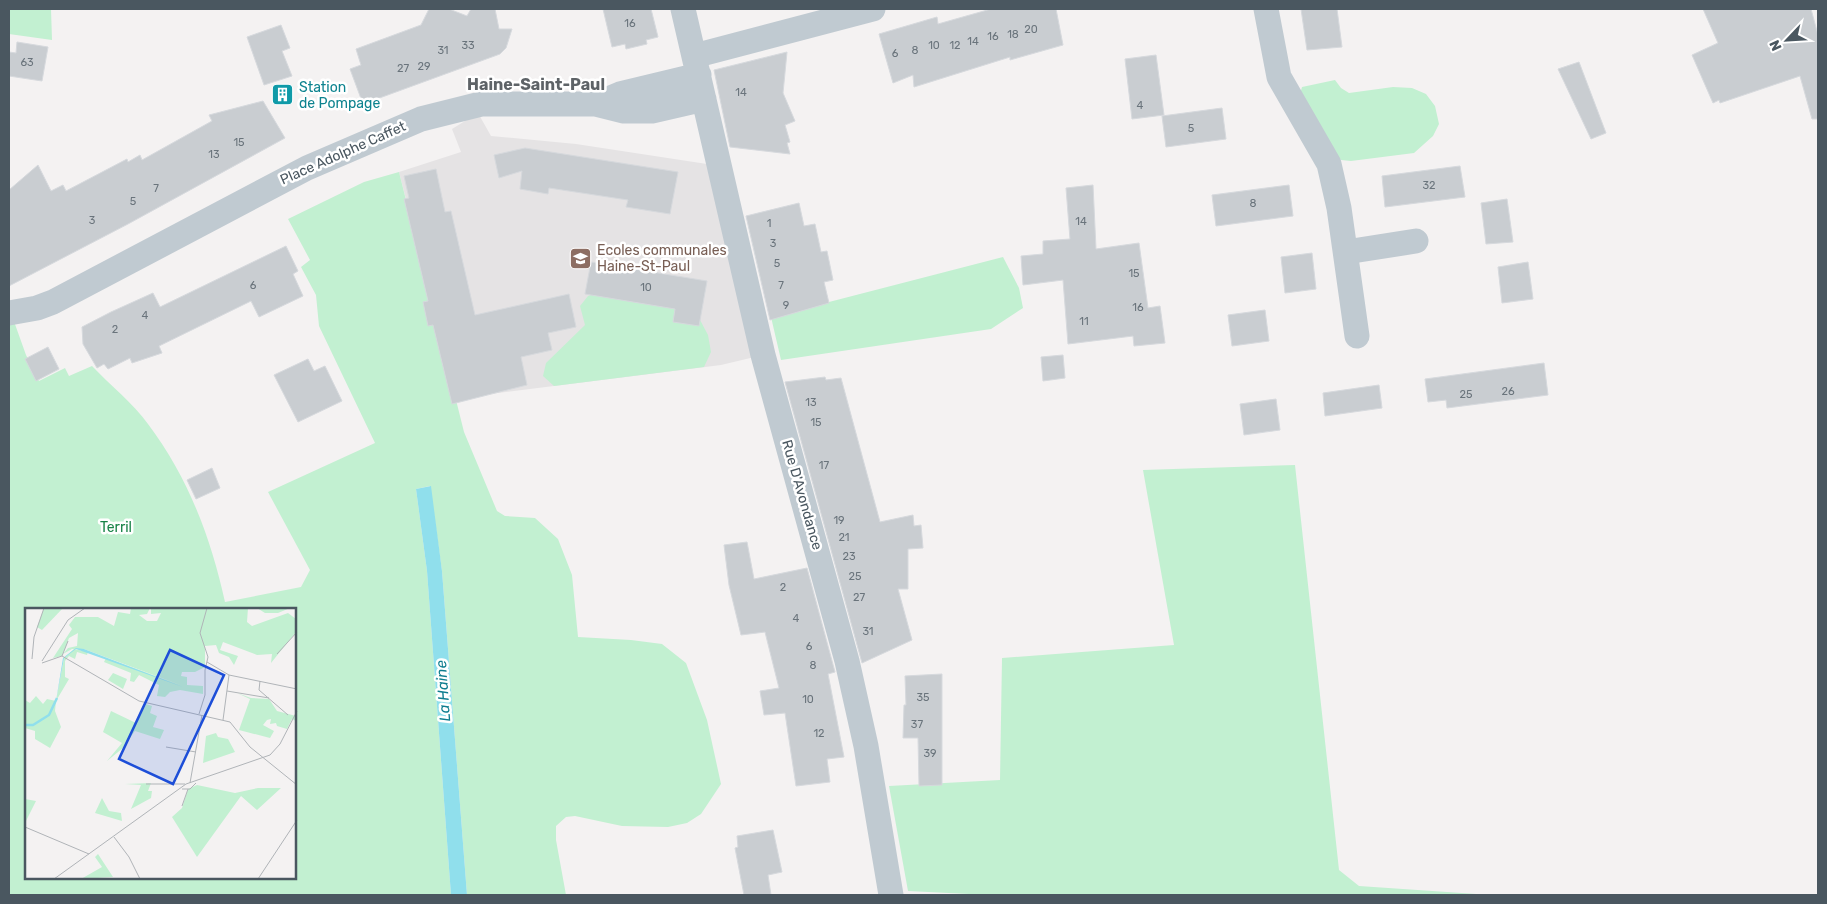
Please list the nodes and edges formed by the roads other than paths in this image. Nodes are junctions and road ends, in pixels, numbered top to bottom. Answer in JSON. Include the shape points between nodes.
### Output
{"nodes":[{"id":1,"x":683,"y":9,"type":"edge"},
{"id":2,"x":874,"y":9,"type":"edge"},
{"id":3,"x":1266,"y":9,"type":"edge"},
{"id":4,"x":699,"y":77,"type":"junction"},
{"id":5,"x":1416,"y":241,"type":"dead end"},
{"id":6,"x":1346,"y":252,"type":"junction"},
{"id":7,"x":9,"y":313,"type":"edge"},
{"id":8,"x":1357,"y":336,"type":"dead end"},
{"id":9,"x":891,"y":895,"type":"edge"}],
"edges":[{"from":1,"to":4,"type":"street","name":"Rue D'Avondance"},
{"from":2,"to":4,"type":"street","name":"Place Adolphe Caffet"},
{"from":3,"to":6,"type":"street","via":[[1281,81],[1329,164]]},
{"from":4,"to":7,"type":"street","name":"Place Adolphe Caffet","via":[[652,111],[624,111],[596,104],[481,104],[421,119],[307,168],[53,302]]},
{"from":4,"to":9,"type":"street","name":"Rue D'Avondance","via":[[763,355],[847,661],[866,746]]},
{"from":5,"to":6,"type":"street"},
{"from":6,"to":8,"type":"street"}]}
